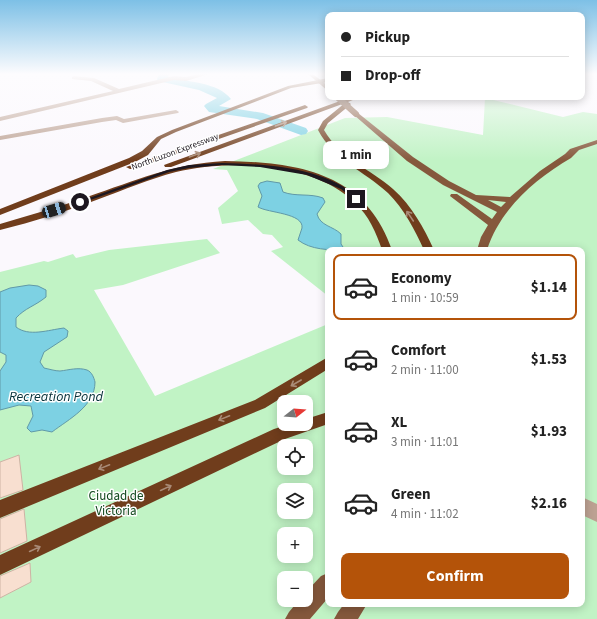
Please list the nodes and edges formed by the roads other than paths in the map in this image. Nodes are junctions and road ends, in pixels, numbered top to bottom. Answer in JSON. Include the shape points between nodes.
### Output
{"nodes":[{"id":1,"x":68,"y":103,"type":"edge"},
{"id":2,"x":248,"y":103,"type":"edge"},
{"id":3,"x":340,"y":103,"type":"edge"},
{"id":4,"x":341,"y":103,"type":"edge"},
{"id":5,"x":349,"y":103,"type":"edge"},
{"id":6,"x":311,"y":105,"type":"dead end"},
{"id":7,"x":176,"y":112,"type":"dead end"},
{"id":8,"x":0,"y":119,"type":"edge"},
{"id":9,"x":0,"y":138,"type":"edge"},
{"id":10,"x":597,"y":142,"type":"edge"},
{"id":11,"x":597,"y":148,"type":"edge"},
{"id":12,"x":568,"y":156,"type":"junction"},
{"id":13,"x":458,"y":194,"type":"junction"},
{"id":14,"x":512,"y":200,"type":"junction"},
{"id":15,"x":0,"y":212,"type":"edge"},
{"id":16,"x":500,"y":213,"type":"junction"},
{"id":17,"x":493,"y":225,"type":"junction"},
{"id":18,"x":0,"y":226,"type":"edge"},
{"id":19,"x":386,"y":247,"type":"edge"},
{"id":20,"x":427,"y":247,"type":"edge"},
{"id":21,"x":483,"y":247,"type":"edge"},
{"id":22,"x":325,"y":364,"type":"edge"},
{"id":23,"x":325,"y":419,"type":"edge"},
{"id":24,"x":585,"y":507,"type":"edge"},
{"id":25,"x":0,"y":509,"type":"edge"},
{"id":26,"x":597,"y":513,"type":"edge"},
{"id":27,"x":0,"y":565,"type":"edge"},
{"id":28,"x":325,"y":586,"type":"edge"},
{"id":29,"x":355,"y":607,"type":"edge"},
{"id":30,"x":296,"y":619,"type":"edge"},
{"id":31,"x":345,"y":619,"type":"edge"}],
"edges":[{"from":1,"to":8,"type":"street"},
{"from":2,"to":15,"type":"highway","via":[[159,138],[145,152],[132,160]]},
{"from":3,"to":13,"type":"main road","bridge":true,"via":[[410,159],[417,170],[436,185]]},
{"from":18,"to":4,"type":"highway","name":"North Luzon Expressway","one_way":true},
{"from":20,"to":5,"type":"highway","one_way":true,"via":[[416,226],[390,191],[366,174],[324,137],[322,130],[325,122]]},
{"from":6,"to":15,"type":"highway","name":"North Luzon Expressway"},
{"from":7,"to":9,"type":"street","via":[[122,121],[116,118],[102,120]]},
{"from":10,"to":12,"type":"main road","via":[[575,150]]},
{"from":11,"to":12,"type":"main road"},
{"from":12,"to":14,"type":"main road"},
{"from":13,"to":14,"type":"main road"},
{"from":13,"to":16,"type":"main road"},
{"from":13,"to":17,"type":"main road"},
{"from":14,"to":16,"type":"main road"},
{"from":16,"to":17,"type":"main road"},
{"from":17,"to":21,"type":"main road"},
{"from":18,"to":19,"type":"highway","via":[[80,202],[168,171],[213,164],[260,165],[308,174],[342,188],[370,213],[380,229]]},
{"from":22,"to":25,"type":"highway","one_way":true,"via":[[260,404]]},
{"from":27,"to":23,"type":"highway","one_way":true,"via":[[280,434]]},
{"from":24,"to":26,"type":"street"},
{"from":28,"to":30,"type":"main road"},
{"from":29,"to":31,"type":"main road"}]}
